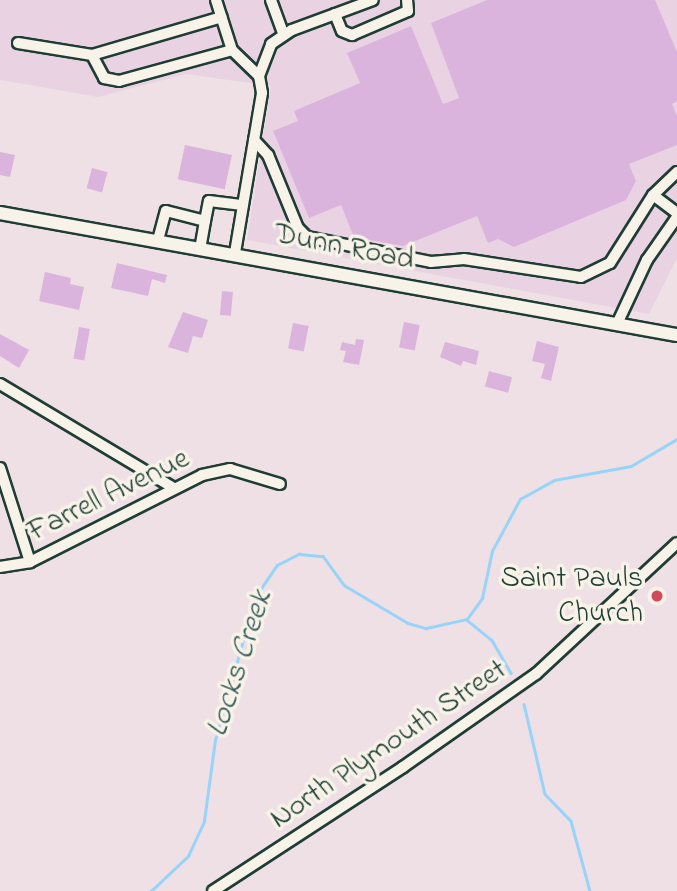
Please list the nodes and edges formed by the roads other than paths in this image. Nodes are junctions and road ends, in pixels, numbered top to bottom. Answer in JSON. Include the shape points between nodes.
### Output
{"nodes":[{"id":1,"x":216,"y":0,"type":"edge"},
{"id":2,"x":271,"y":0,"type":"edge"},
{"id":3,"x":372,"y":0,"type":"edge"},
{"id":4,"x":407,"y":0,"type":"edge"},
{"id":5,"x":335,"y":14,"type":"junction"},
{"id":6,"x":222,"y":17,"type":"junction"},
{"id":7,"x":284,"y":35,"type":"junction"},
{"id":8,"x":18,"y":43,"type":"dead end"},
{"id":9,"x":232,"y":50,"type":"junction"},
{"id":10,"x":92,"y":55,"type":"junction"},
{"id":11,"x":259,"y":76,"type":"junction"},
{"id":12,"x":254,"y":140,"type":"junction"},
{"id":13,"x":677,"y":172,"type":"edge"},
{"id":14,"x":653,"y":195,"type":"junction"},
{"id":15,"x":243,"y":205,"type":"junction"},
{"id":16,"x":0,"y":213,"type":"edge"},
{"id":17,"x":677,"y":215,"type":"edge"},
{"id":18,"x":205,"y":221,"type":"junction"},
{"id":19,"x":158,"y":240,"type":"junction"},
{"id":20,"x":200,"y":248,"type":"junction"},
{"id":21,"x":235,"y":253,"type":"junction"},
{"id":22,"x":617,"y":324,"type":"junction"},
{"id":23,"x":677,"y":335,"type":"edge"},
{"id":24,"x":0,"y":384,"type":"edge"},
{"id":25,"x":0,"y":468,"type":"edge"},
{"id":26,"x":280,"y":484,"type":"dead end"},
{"id":27,"x":172,"y":487,"type":"junction"},
{"id":28,"x":677,"y":543,"type":"edge"},
{"id":29,"x":30,"y":562,"type":"junction"},
{"id":30,"x":0,"y":567,"type":"edge"},
{"id":31,"x":213,"y":891,"type":"edge"}],
"edges":[{"from":1,"to":6,"type":"street"},
{"from":2,"to":7,"type":"street"},
{"from":3,"to":5,"type":"street"},
{"from":4,"to":5,"type":"street","via":[[408,11],[352,35],[342,31]]},
{"from":5,"to":7,"type":"street"},
{"from":6,"to":9,"type":"street"},
{"from":6,"to":10,"type":"street"},
{"from":7,"to":11,"type":"street","via":[[271,44]]},
{"from":8,"to":10,"type":"street"},
{"from":9,"to":10,"type":"street","via":[[119,80],[104,78]]},
{"from":9,"to":11,"type":"street"},
{"from":11,"to":12,"type":"street","via":[[262,93]]},
{"from":12,"to":14,"type":"street","via":[[268,155],[298,228],[307,237],[431,262],[464,259],[581,277],[610,262]]},
{"from":12,"to":15,"type":"street"},
{"from":13,"to":14,"type":"street"},
{"from":14,"to":17,"type":"street"},
{"from":15,"to":18,"type":"street","via":[[209,201]]},
{"from":15,"to":21,"type":"street"},
{"from":16,"to":19,"type":"main road","name":"Dunn Road"},
{"from":17,"to":22,"type":"street","via":[[647,260]]},
{"from":18,"to":19,"type":"street","via":[[166,212]]},
{"from":18,"to":20,"type":"street"},
{"from":19,"to":20,"type":"main road","name":"Dunn Road"},
{"from":20,"to":21,"type":"main road","name":"Dunn Road"},
{"from":21,"to":22,"type":"main road","name":"Dunn Road"},
{"from":22,"to":23,"type":"main road","name":"Dunn Road"},
{"from":24,"to":27,"type":"street"},
{"from":25,"to":29,"type":"street"},
{"from":26,"to":27,"type":"street","name":"Farrell Avenue","via":[[230,469]]},
{"from":27,"to":29,"type":"street","name":"Farrell Avenue"},
{"from":28,"to":31,"type":"street","name":"North Plymouth Street","via":[[536,674]]},
{"from":29,"to":30,"type":"street","name":"Farrell Avenue"}]}
